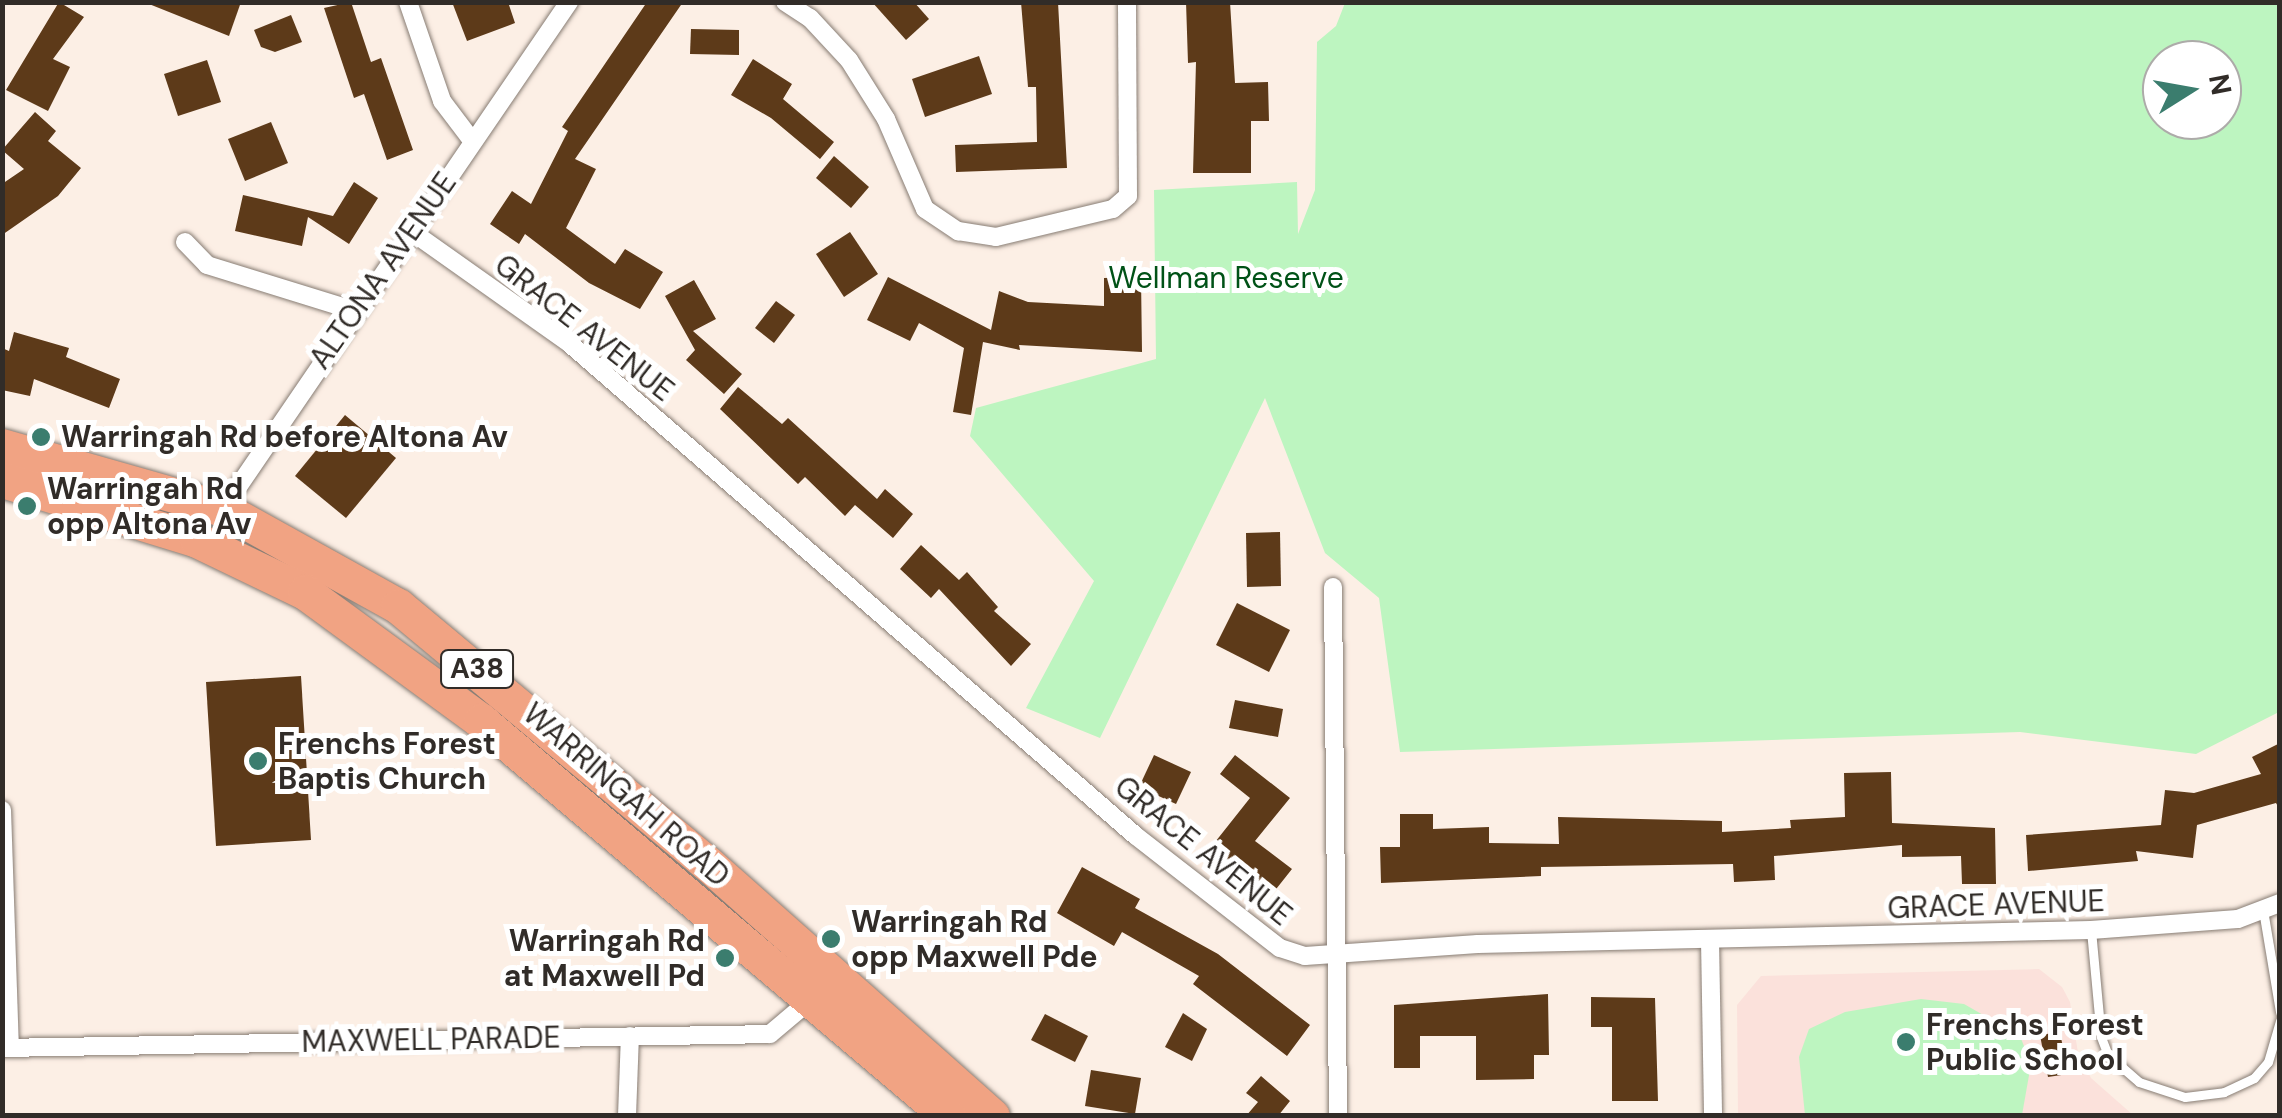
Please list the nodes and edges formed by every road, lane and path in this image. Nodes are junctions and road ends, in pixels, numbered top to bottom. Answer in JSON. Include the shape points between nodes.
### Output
{"nodes":[{"id":1,"x":408,"y":2,"type":"edge"},
{"id":2,"x":569,"y":2,"type":"edge"},
{"id":3,"x":785,"y":2,"type":"edge"},
{"id":4,"x":1127,"y":2,"type":"edge"},
{"id":5,"x":472,"y":142,"type":"junction"},
{"id":6,"x":411,"y":231,"type":"junction"},
{"id":7,"x":185,"y":242,"type":"dead end"},
{"id":8,"x":356,"y":311,"type":"junction"},
{"id":9,"x":2,"y":446,"type":"edge"},
{"id":10,"x":2,"y":480,"type":"edge"},
{"id":11,"x":224,"y":509,"type":"junction"},
{"id":12,"x":197,"y":540,"type":"junction"},
{"id":13,"x":1333,"y":587,"type":"dead end"},
{"id":14,"x":2,"y":810,"type":"edge"},
{"id":15,"x":2271,"y":907,"type":"edge"},
{"id":16,"x":2090,"y":930,"type":"junction"},
{"id":17,"x":1710,"y":940,"type":"junction"},
{"id":18,"x":1337,"y":954,"type":"junction"},
{"id":19,"x":832,"y":972,"type":"junction"},
{"id":20,"x":808,"y":1002,"type":"junction"},
{"id":21,"x":2280,"y":1012,"type":"edge"},
{"id":22,"x":2280,"y":1021,"type":"edge"},
{"id":23,"x":630,"y":1036,"type":"junction"},
{"id":24,"x":6,"y":1048,"type":"edge"},
{"id":25,"x":627,"y":1116,"type":"edge"},
{"id":26,"x":948,"y":1116,"type":"edge"},
{"id":27,"x":992,"y":1116,"type":"edge"},
{"id":28,"x":1338,"y":1116,"type":"edge"},
{"id":29,"x":1713,"y":1116,"type":"edge"}],
"edges":[{"from":1,"to":5,"type":"street","via":[[442,101]]},
{"from":2,"to":5,"type":"street","name":"ALTONA AVENUE"},
{"from":3,"to":4,"type":"street","via":[[849,60],[886,118],[926,209],[958,232],[996,237],[1112,210],[1128,196]]},
{"from":5,"to":6,"type":"street","name":"ALTONA AVENUE"},
{"from":6,"to":8,"type":"street","name":"ALTONA AVENUE"},
{"from":6,"to":18,"type":"street","name":"GRACE AVENUE","via":[[568,344],[1121,823],[1280,948],[1305,956]]},
{"from":7,"to":8,"type":"street","via":[[207,264]]},
{"from":8,"to":11,"type":"street","name":"ALTONA AVENUE"},
{"from":9,"to":11,"type":"highway","name":"WARRINGAH ROAD","number":"A38"},
{"from":10,"to":12,"type":"highway","name":"WARRINGAH ROAD","number":"A38"},
{"from":11,"to":12,"type":"highway","name":"ALTONA AVENUE"},
{"from":11,"to":19,"type":"highway","name":"WARRINGAH ROAD","number":"A38","via":[[398,606]]},
{"from":12,"to":20,"type":"highway","name":"WARRINGAH ROAD","number":"A38","via":[[305,592],[436,685]]},
{"from":13,"to":18,"type":"street"},
{"from":14,"to":24,"type":"street"},
{"from":15,"to":16,"type":"street","name":"GRACE AVENUE","via":[[2238,918]]},
{"from":15,"to":21,"type":"lane"},
{"from":16,"to":17,"type":"street","name":"GRACE AVENUE"},
{"from":16,"to":22,"type":"lane","via":[[2101,1038],[2108,1055],[2139,1082],[2185,1097],[2224,1092],[2254,1078],[2268,1062]]},
{"from":17,"to":18,"type":"street","name":"GRACE AVENUE"},
{"from":17,"to":29,"type":"street"},
{"from":18,"to":28,"type":"street"},
{"from":19,"to":20,"type":"highway","name":"MAXWELL PARADE"},
{"from":19,"to":27,"type":"highway","name":"WARRINGAH ROAD","number":"A38"},
{"from":20,"to":23,"type":"street","name":"MAXWELL PARADE","via":[[770,1034]]},
{"from":20,"to":26,"type":"highway","name":"WARRINGAH ROAD","number":"A38"},
{"from":23,"to":24,"type":"street","name":"MAXWELL PARADE"},
{"from":23,"to":25,"type":"street"}]}
